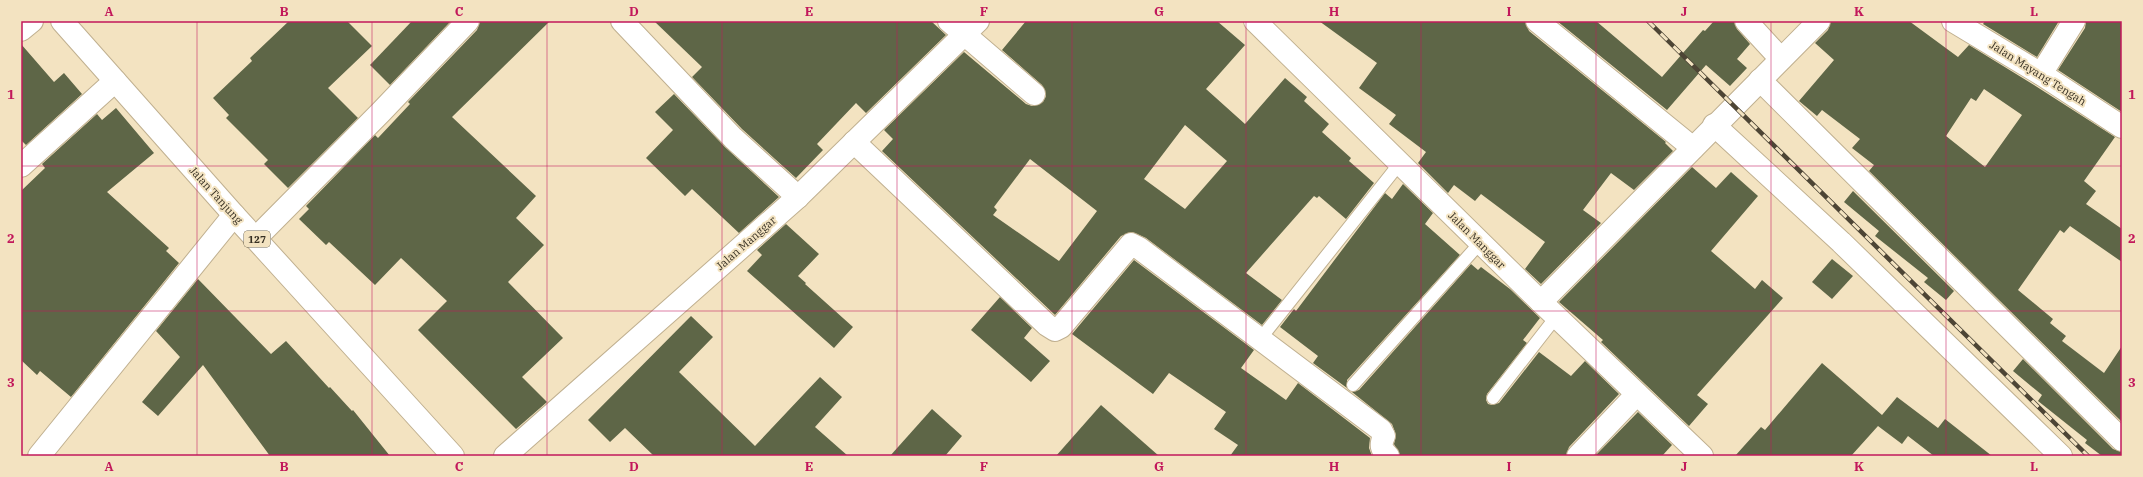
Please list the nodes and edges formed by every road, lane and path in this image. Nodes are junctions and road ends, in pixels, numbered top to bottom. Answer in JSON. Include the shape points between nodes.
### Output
{"nodes":[{"id":1,"x":32,"y":21,"type":"edge"},
{"id":2,"x":62,"y":21,"type":"edge"},
{"id":3,"x":468,"y":21,"type":"edge"},
{"id":4,"x":622,"y":21,"type":"edge"},
{"id":5,"x":1255,"y":21,"type":"edge"},
{"id":6,"x":1537,"y":21,"type":"edge"},
{"id":7,"x":1746,"y":21,"type":"edge"},
{"id":8,"x":1819,"y":21,"type":"edge"},
{"id":9,"x":1953,"y":21,"type":"edge"},
{"id":10,"x":2074,"y":21,"type":"edge"},
{"id":11,"x":963,"y":26,"type":"edge"},
{"id":12,"x":21,"y":30,"type":"edge"},
{"id":13,"x":1781,"y":59,"type":"junction"},
{"id":14,"x":2041,"y":74,"type":"junction"},
{"id":15,"x":1760,"y":80,"type":"junction"},
{"id":16,"x":115,"y":81,"type":"junction"},
{"id":17,"x":1034,"y":94,"type":"dead end"},
{"id":18,"x":1714,"y":125,"type":"junction"},
{"id":19,"x":2122,"y":127,"type":"edge"},
{"id":20,"x":854,"y":142,"type":"junction"},
{"id":21,"x":1693,"y":148,"type":"junction"},
{"id":22,"x":1400,"y":163,"type":"junction"},
{"id":23,"x":21,"y":166,"type":"edge"},
{"id":24,"x":798,"y":197,"type":"junction"},
{"id":25,"x":234,"y":215,"type":"junction"},
{"id":26,"x":256,"y":238,"type":"junction"},
{"id":27,"x":1480,"y":243,"type":"junction"},
{"id":28,"x":1548,"y":310,"type":"junction"},
{"id":29,"x":1261,"y":338,"type":"junction"},
{"id":30,"x":1353,"y":385,"type":"dead end"},
{"id":31,"x":1637,"y":394,"type":"junction"},
{"id":32,"x":1493,"y":398,"type":"dead end"},
{"id":33,"x":2122,"y":440,"type":"edge"},
{"id":34,"x":39,"y":456,"type":"edge"},
{"id":35,"x":453,"y":456,"type":"edge"},
{"id":36,"x":505,"y":456,"type":"edge"},
{"id":37,"x":1388,"y":456,"type":"edge"},
{"id":38,"x":1578,"y":456,"type":"edge"},
{"id":39,"x":1702,"y":456,"type":"edge"},
{"id":40,"x":2061,"y":456,"type":"edge"}],
"edges":[{"from":1,"to":12,"type":"street"},
{"from":2,"to":16,"type":"street","name":"Jalan Tanjung","number":"127"},
{"from":3,"to":26,"type":"street","via":[[382,112]]},
{"from":4,"to":24,"type":"street","via":[[733,138]]},
{"from":5,"to":22,"type":"street","name":"Jalan Manggar"},
{"from":6,"to":21,"type":"street"},
{"from":7,"to":13,"type":"street"},
{"from":8,"to":13,"type":"street"},
{"from":9,"to":14,"type":"street","name":"Jalan Mayang Tengah"},
{"from":10,"to":14,"type":"street"},
{"from":11,"to":17,"type":"street"},
{"from":11,"to":20,"type":"street","name":"Jalan Manggar"},
{"from":13,"to":15,"type":"street"},
{"from":14,"to":19,"type":"street","name":"Jalan Mayang Tengah"},
{"from":15,"to":18,"type":"street"},
{"from":15,"to":33,"type":"street"},
{"from":16,"to":23,"type":"street"},
{"from":16,"to":25,"type":"street","name":"Jalan Tanjung","number":"127"},
{"from":18,"to":21,"type":"street"},
{"from":18,"to":40,"type":"street","via":[[1841,242]]},
{"from":20,"to":24,"type":"street","name":"Jalan Manggar"},
{"from":20,"to":29,"type":"street","via":[[1042,320],[1056,330],[1130,244]]},
{"from":21,"to":28,"type":"street"},
{"from":22,"to":27,"type":"street","name":"Jalan Manggar"},
{"from":22,"to":29,"type":"lane"},
{"from":24,"to":36,"type":"street","name":"Jalan Manggar"},
{"from":25,"to":26,"type":"street","name":"Jalan Tanjung","number":"127"},
{"from":25,"to":34,"type":"street"},
{"from":26,"to":35,"type":"street","name":"Jalan Tanjung","number":"127"},
{"from":27,"to":28,"type":"street","name":"Jalan Manggar"},
{"from":27,"to":30,"type":"lane"},
{"from":28,"to":31,"type":"street","name":"Jalan Manggar"},
{"from":28,"to":32,"type":"lane"},
{"from":29,"to":37,"type":"street","via":[[1381,430],[1384,436],[1382,450]]},
{"from":31,"to":38,"type":"street"},
{"from":31,"to":39,"type":"street","name":"Jalan Manggar"}]}
